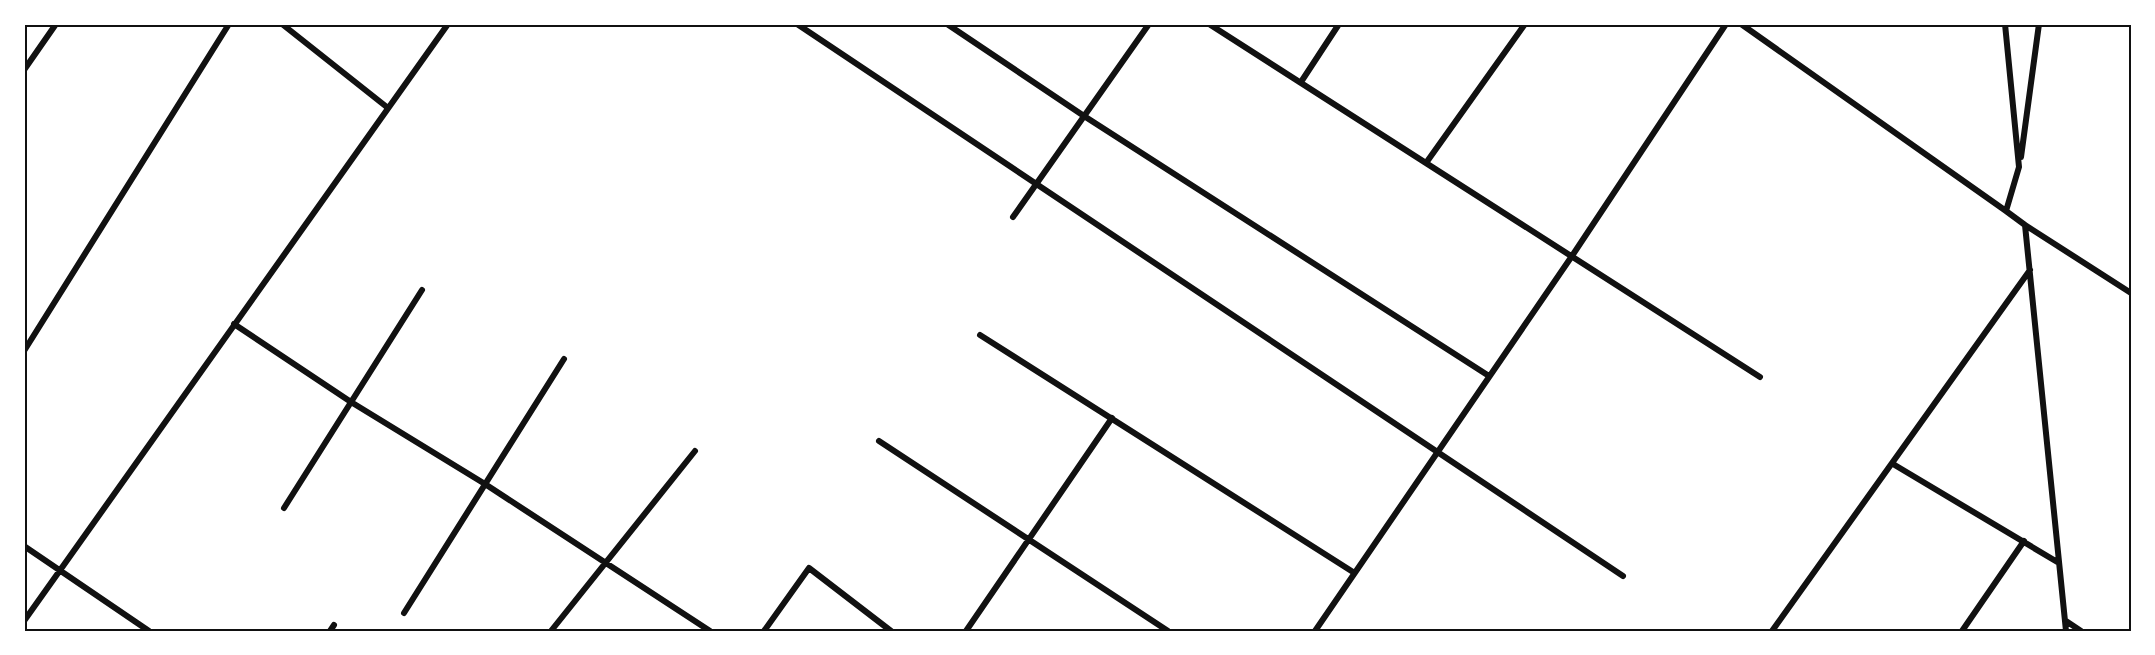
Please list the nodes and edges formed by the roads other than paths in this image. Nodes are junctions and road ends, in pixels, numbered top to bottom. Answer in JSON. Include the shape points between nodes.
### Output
{"nodes":[{"id":1,"x":56,"y":24,"type":"edge"},
{"id":2,"x":229,"y":24,"type":"edge"},
{"id":3,"x":282,"y":24,"type":"edge"},
{"id":4,"x":448,"y":24,"type":"edge"},
{"id":5,"x":797,"y":24,"type":"edge"},
{"id":6,"x":947,"y":24,"type":"edge"},
{"id":7,"x":1149,"y":24,"type":"edge"},
{"id":8,"x":1209,"y":24,"type":"edge"},
{"id":9,"x":1339,"y":24,"type":"edge"},
{"id":10,"x":1525,"y":24,"type":"edge"},
{"id":11,"x":1726,"y":24,"type":"edge"},
{"id":12,"x":1741,"y":24,"type":"edge"},
{"id":13,"x":2005,"y":24,"type":"edge"},
{"id":14,"x":2039,"y":24,"type":"edge"},
{"id":15,"x":24,"y":70,"type":"edge"},
{"id":16,"x":1301,"y":82,"type":"junction"},
{"id":17,"x":388,"y":108,"type":"junction"},
{"id":18,"x":1084,"y":116,"type":"junction"},
{"id":19,"x":1426,"y":163,"type":"junction"},
{"id":20,"x":2019,"y":167,"type":"junction"},
{"id":21,"x":1036,"y":184,"type":"junction"},
{"id":22,"x":2006,"y":211,"type":"junction"},
{"id":23,"x":1012,"y":217,"type":"dead end"},
{"id":24,"x":2025,"y":225,"type":"junction"},
{"id":25,"x":1572,"y":256,"type":"junction"},
{"id":26,"x":2030,"y":270,"type":"junction"},
{"id":27,"x":422,"y":290,"type":"dead end"},
{"id":28,"x":2131,"y":293,"type":"edge"},
{"id":29,"x":234,"y":324,"type":"junction"},
{"id":30,"x":980,"y":335,"type":"dead end"},
{"id":31,"x":24,"y":351,"type":"edge"},
{"id":32,"x":564,"y":359,"type":"dead end"},
{"id":33,"x":1489,"y":376,"type":"junction"},
{"id":34,"x":1760,"y":377,"type":"dead end"},
{"id":35,"x":351,"y":402,"type":"junction"},
{"id":36,"x":1112,"y":418,"type":"junction"},
{"id":37,"x":879,"y":441,"type":"dead end"},
{"id":38,"x":695,"y":451,"type":"dead end"},
{"id":39,"x":1437,"y":451,"type":"junction"},
{"id":40,"x":1893,"y":464,"type":"junction"},
{"id":41,"x":485,"y":484,"type":"junction"},
{"id":42,"x":284,"y":508,"type":"dead end"},
{"id":43,"x":1028,"y":539,"type":"junction"},
{"id":44,"x":2024,"y":541,"type":"junction"},
{"id":45,"x":24,"y":546,"type":"edge"},
{"id":46,"x":2059,"y":562,"type":"junction"},
{"id":47,"x":606,"y":564,"type":"junction"},
{"id":48,"x":60,"y":571,"type":"junction"},
{"id":49,"x":1353,"y":572,"type":"junction"},
{"id":50,"x":1623,"y":576,"type":"dead end"},
{"id":51,"x":404,"y":613,"type":"dead end"},
{"id":52,"x":24,"y":621,"type":"edge"},
{"id":53,"x":2066,"y":621,"type":"junction"},
{"id":54,"x":334,"y":625,"type":"dead end"},
{"id":55,"x":149,"y":631,"type":"edge"},
{"id":56,"x":330,"y":631,"type":"edge"},
{"id":57,"x":551,"y":631,"type":"edge"},
{"id":58,"x":710,"y":631,"type":"edge"},
{"id":59,"x":765,"y":631,"type":"edge"},
{"id":60,"x":891,"y":631,"type":"edge"},
{"id":61,"x":966,"y":631,"type":"edge"},
{"id":62,"x":1168,"y":631,"type":"edge"},
{"id":63,"x":1315,"y":631,"type":"edge"},
{"id":64,"x":1772,"y":631,"type":"edge"},
{"id":65,"x":1962,"y":631,"type":"edge"},
{"id":66,"x":2067,"y":631,"type":"edge"},
{"id":67,"x":2081,"y":631,"type":"edge"}],
"edges":[{"from":1,"to":15,"type":"street"},
{"from":2,"to":31,"type":"street"},
{"from":3,"to":17,"type":"street"},
{"from":4,"to":17,"type":"street"},
{"from":5,"to":21,"type":"street"},
{"from":6,"to":18,"type":"street"},
{"from":7,"to":18,"type":"street"},
{"from":8,"to":16,"type":"street"},
{"from":9,"to":16,"type":"street"},
{"from":10,"to":19,"type":"street"},
{"from":11,"to":25,"type":"street"},
{"from":12,"to":22,"type":"street"},
{"from":13,"to":20,"type":"street"},
{"from":14,"to":20,"type":"street"},
{"from":16,"to":19,"type":"street"},
{"from":17,"to":29,"type":"street"},
{"from":18,"to":21,"type":"street"},
{"from":18,"to":33,"type":"street"},
{"from":19,"to":25,"type":"street"},
{"from":20,"to":22,"type":"street"},
{"from":21,"to":23,"type":"street"},
{"from":21,"to":39,"type":"street"},
{"from":22,"to":24,"type":"street"},
{"from":24,"to":26,"type":"street"},
{"from":24,"to":28,"type":"street"},
{"from":25,"to":33,"type":"street"},
{"from":25,"to":34,"type":"street"},
{"from":26,"to":40,"type":"street"},
{"from":26,"to":46,"type":"street"},
{"from":27,"to":35,"type":"street"},
{"from":29,"to":35,"type":"street"},
{"from":29,"to":48,"type":"street"},
{"from":30,"to":36,"type":"street"},
{"from":32,"to":41,"type":"street"},
{"from":33,"to":39,"type":"street"},
{"from":35,"to":41,"type":"street"},
{"from":35,"to":42,"type":"street"},
{"from":36,"to":43,"type":"street"},
{"from":36,"to":49,"type":"street"},
{"from":37,"to":43,"type":"street"},
{"from":38,"to":47,"type":"street"},
{"from":39,"to":49,"type":"street"},
{"from":39,"to":50,"type":"street"},
{"from":40,"to":44,"type":"street"},
{"from":40,"to":64,"type":"street"},
{"from":41,"to":47,"type":"street"},
{"from":41,"to":51,"type":"street"},
{"from":43,"to":61,"type":"street"},
{"from":43,"to":62,"type":"street"},
{"from":44,"to":46,"type":"street"},
{"from":44,"to":65,"type":"street"},
{"from":45,"to":48,"type":"street"},
{"from":46,"to":53,"type":"street"},
{"from":47,"to":57,"type":"street"},
{"from":47,"to":58,"type":"street"},
{"from":48,"to":52,"type":"street"},
{"from":48,"to":55,"type":"street"},
{"from":49,"to":63,"type":"street"},
{"from":53,"to":66,"type":"street"},
{"from":53,"to":67,"type":"street"},
{"from":54,"to":56,"type":"street"},
{"from":59,"to":60,"type":"street","via":[[808,568]]}]}
